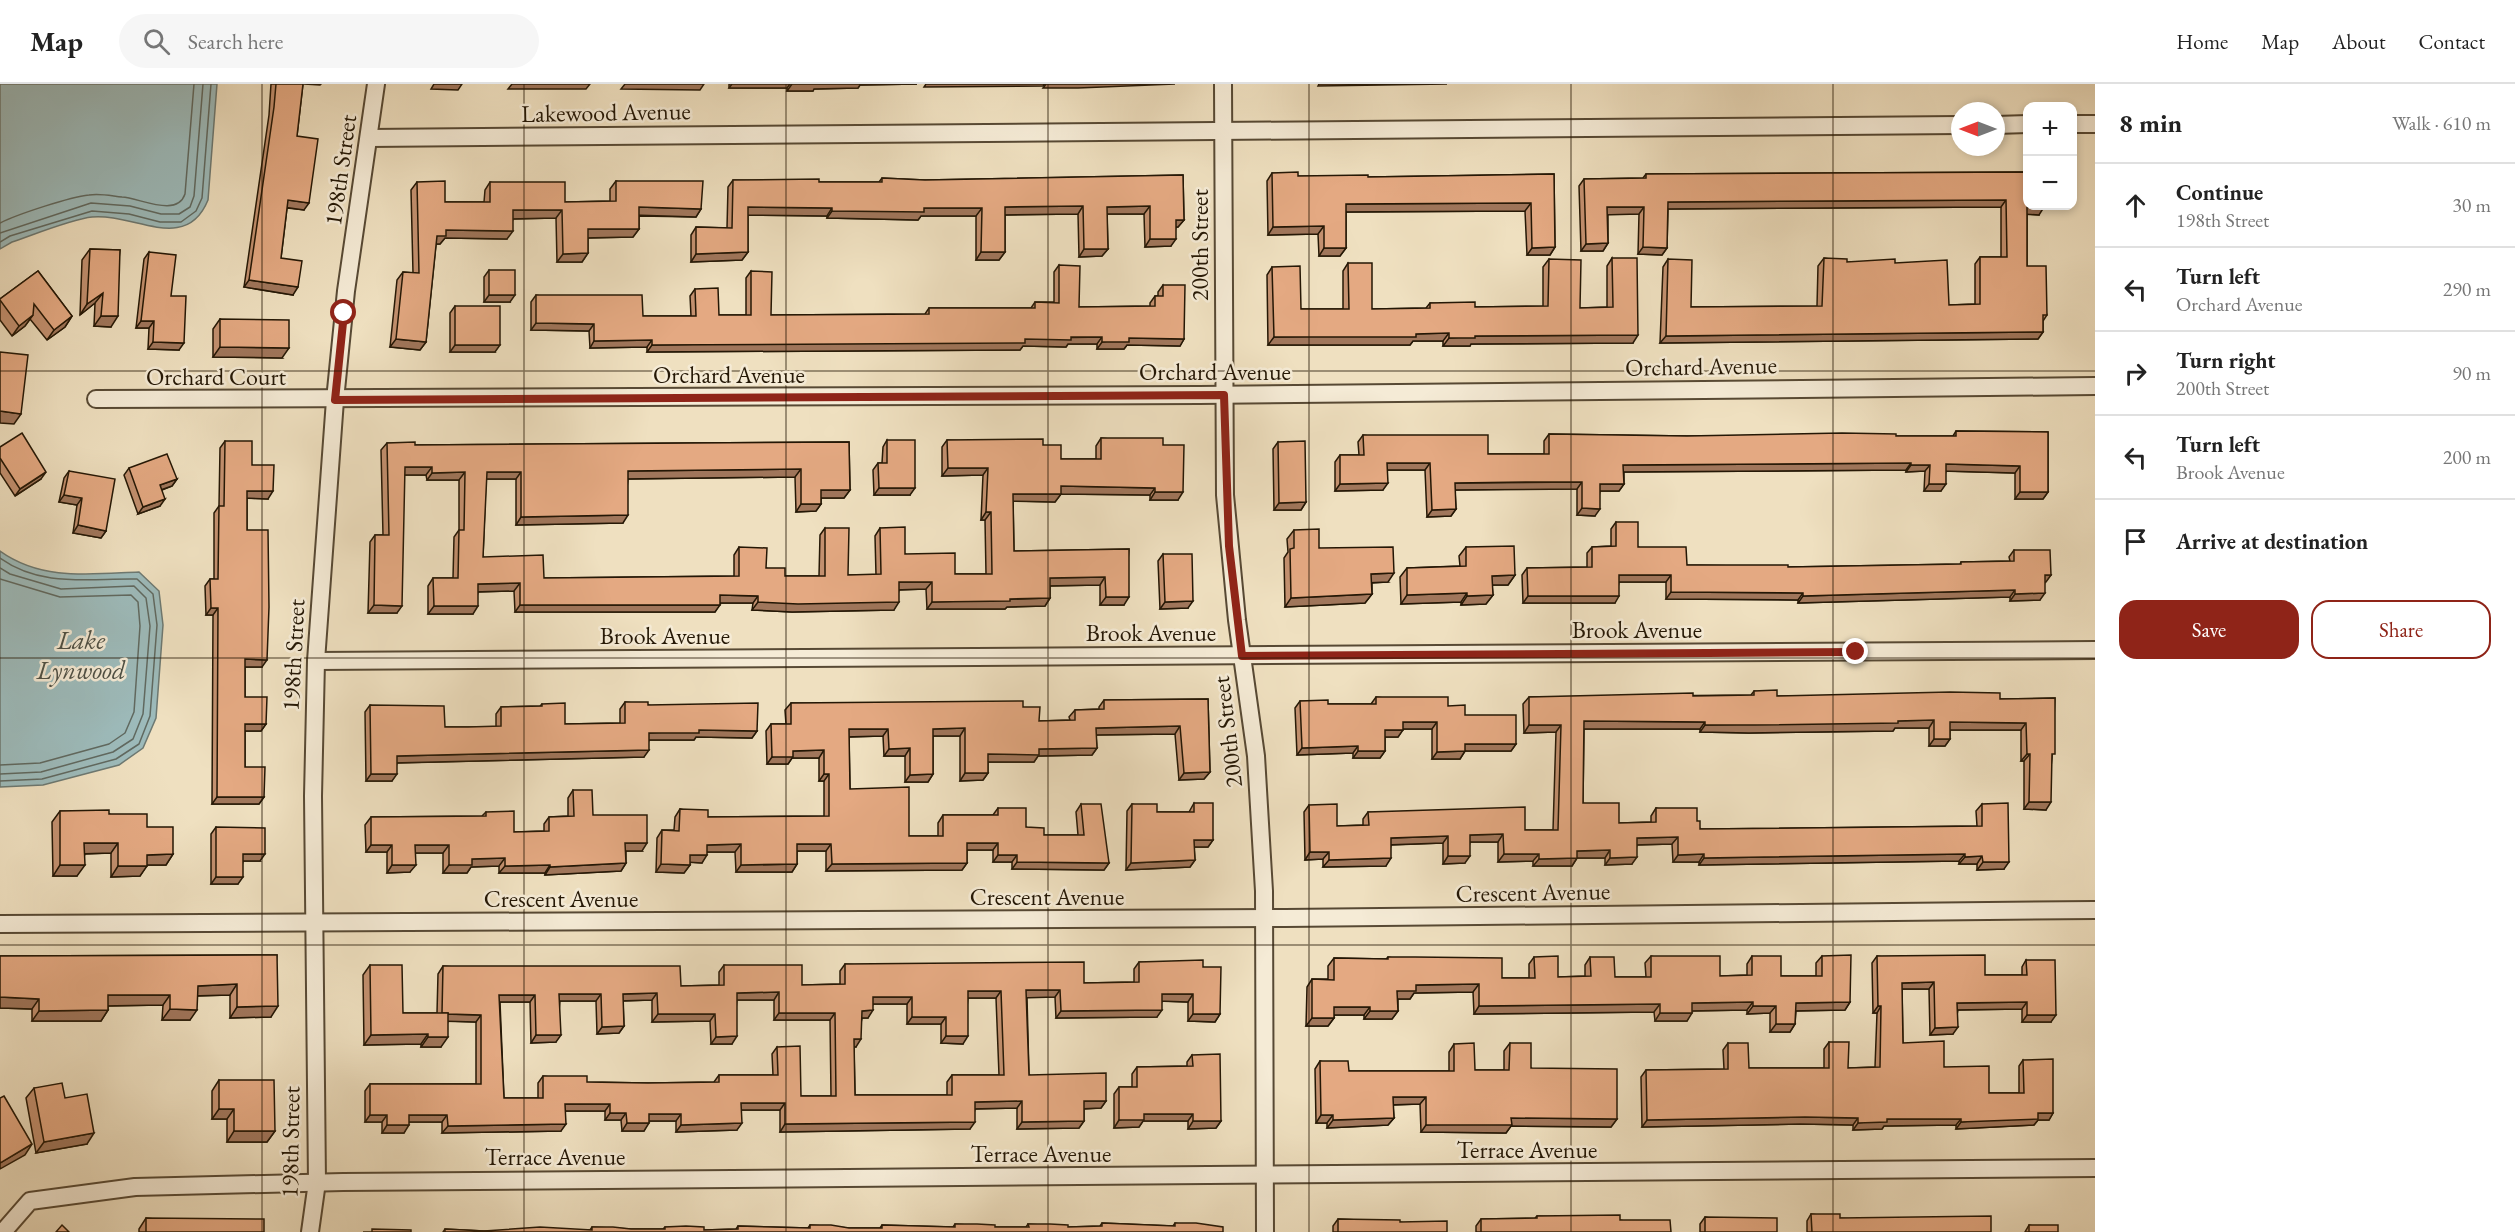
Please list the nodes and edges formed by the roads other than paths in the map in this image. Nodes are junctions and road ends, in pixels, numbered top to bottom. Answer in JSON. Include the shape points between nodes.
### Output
{"nodes":[{"id":1,"x":376,"y":84,"type":"edge"},
{"id":2,"x":1223,"y":84,"type":"edge"},
{"id":3,"x":2023,"y":124,"type":"edge"},
{"id":4,"x":2077,"y":124,"type":"edge"},
{"id":5,"x":2095,"y":124,"type":"edge"},
{"id":6,"x":1951,"y":125,"type":"edge"},
{"id":7,"x":2005,"y":125,"type":"edge"},
{"id":8,"x":1223,"y":130,"type":"junction"},
{"id":9,"x":369,"y":138,"type":"junction"},
{"id":10,"x":2095,"y":386,"type":"edge"},
{"id":11,"x":1224,"y":395,"type":"junction"},
{"id":12,"x":96,"y":399,"type":"dead end"},
{"id":13,"x":335,"y":400,"type":"junction"},
{"id":14,"x":2095,"y":650,"type":"edge"},
{"id":15,"x":1242,"y":656,"type":"junction"},
{"id":16,"x":316,"y":662,"type":"junction"},
{"id":17,"x":2095,"y":910,"type":"edge"},
{"id":18,"x":1265,"y":918,"type":"junction"},
{"id":19,"x":314,"y":923,"type":"junction"},
{"id":20,"x":0,"y":924,"type":"edge"},
{"id":21,"x":2095,"y":1168,"type":"edge"},
{"id":22,"x":1264,"y":1175,"type":"junction"},
{"id":23,"x":317,"y":1182,"type":"junction"},
{"id":24,"x":3,"y":1232,"type":"edge"},
{"id":25,"x":310,"y":1232,"type":"edge"},
{"id":26,"x":1265,"y":1232,"type":"edge"}],
"edges":[{"from":1,"to":9,"type":"street","name":"198th Street"},
{"from":2,"to":8,"type":"street","name":"200th Street"},
{"from":3,"to":7,"type":"street"},
{"from":4,"to":5,"type":"street"},
{"from":6,"to":8,"type":"street","name":"Lakewood Avenue"},
{"from":8,"to":9,"type":"street","name":"Lakewood Avenue"},
{"from":8,"to":11,"type":"street","name":"200th Street"},
{"from":9,"to":13,"type":"street","name":"198th Street","via":[[346,291]]},
{"from":10,"to":11,"type":"street","name":"Orchard Avenue"},
{"from":11,"to":13,"type":"street","name":"Orchard Avenue"},
{"from":11,"to":15,"type":"street","name":"200th Street","via":[[1229,546]]},
{"from":12,"to":13,"type":"street","name":"Orchard Court"},
{"from":13,"to":16,"type":"street","name":"198th Street"},
{"from":14,"to":15,"type":"street","name":"Brook Avenue"},
{"from":15,"to":16,"type":"street","name":"Brook Avenue"},
{"from":15,"to":18,"type":"street","name":"200th Street","via":[[1256,756]]},
{"from":16,"to":19,"type":"street","name":"198th Street"},
{"from":17,"to":18,"type":"street","name":"Crescent Avenue"},
{"from":18,"to":19,"type":"street","name":"Crescent Avenue"},
{"from":18,"to":22,"type":"street","name":"200th Street"},
{"from":19,"to":20,"type":"street","name":"Crescent Avenue"},
{"from":19,"to":23,"type":"street","name":"198th Street"},
{"from":21,"to":22,"type":"street","name":"Terrace Avenue"},
{"from":22,"to":23,"type":"street","name":"Terrace Avenue"},
{"from":22,"to":26,"type":"street","name":"200th Street"},
{"from":23,"to":24,"type":"street","name":"Terrace Avenue","via":[[135,1187],[30,1201]]},
{"from":23,"to":25,"type":"street","name":"198th Street"}]}
